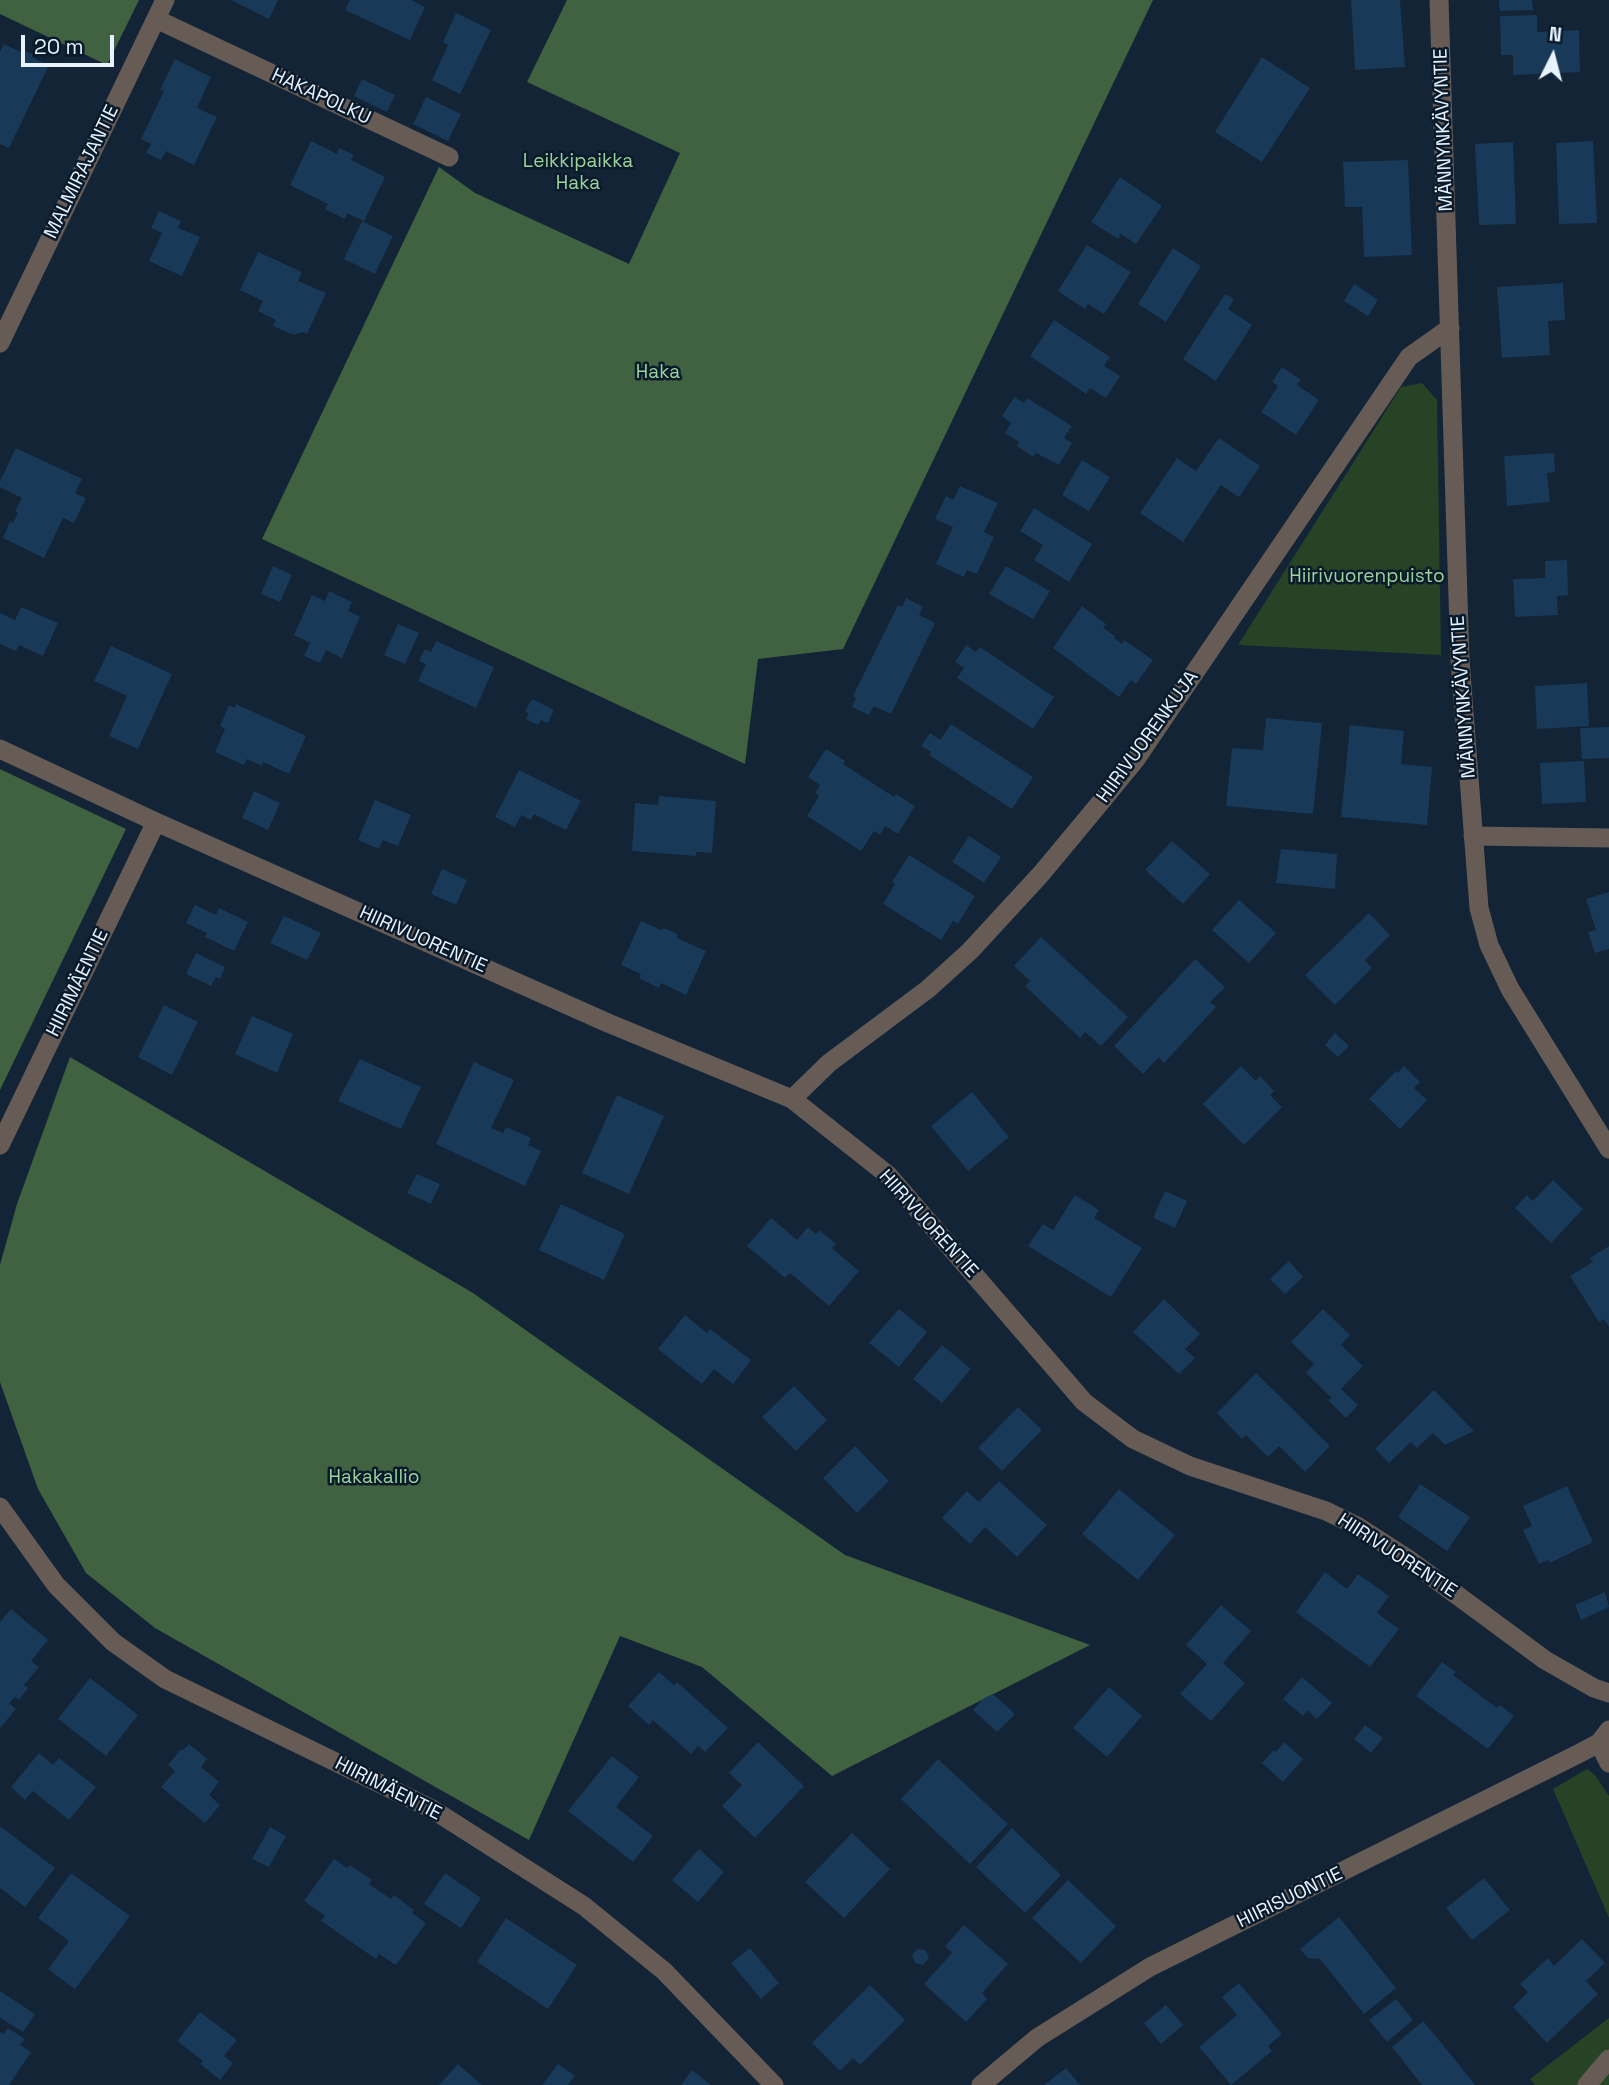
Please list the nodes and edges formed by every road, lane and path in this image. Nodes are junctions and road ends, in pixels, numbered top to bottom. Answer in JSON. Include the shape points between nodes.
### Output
{"nodes":[{"id":1,"x":164,"y":0,"type":"edge"},
{"id":2,"x":1440,"y":0,"type":"edge"},
{"id":3,"x":156,"y":19,"type":"junction"},
{"id":4,"x":449,"y":157,"type":"dead end"},
{"id":5,"x":1450,"y":328,"type":"junction"},
{"id":6,"x":0,"y":343,"type":"edge"},
{"id":7,"x":0,"y":749,"type":"edge"},
{"id":8,"x":156,"y":822,"type":"junction"},
{"id":9,"x":1473,"y":836,"type":"junction"},
{"id":10,"x":1609,"y":838,"type":"edge"},
{"id":11,"x":792,"y":1099,"type":"junction"},
{"id":12,"x":0,"y":1145,"type":"edge"},
{"id":13,"x":1609,"y":1149,"type":"edge"},
{"id":14,"x":0,"y":1507,"type":"edge"},
{"id":15,"x":1609,"y":1693,"type":"edge"},
{"id":16,"x":1604,"y":1736,"type":"edge"},
{"id":17,"x":1609,"y":1763,"type":"edge"},
{"id":18,"x":1609,"y":2059,"type":"edge"},
{"id":19,"x":774,"y":2085,"type":"edge"},
{"id":20,"x":981,"y":2085,"type":"edge"},
{"id":21,"x":1587,"y":2085,"type":"edge"}],
"edges":[{"from":1,"to":3,"type":"street","name":"MALMIRAJANTIE"},
{"from":2,"to":5,"type":"street","name":"MÄNNYNKÄVYNTIE"},
{"from":3,"to":4,"type":"street","name":"HAKAPOLKU"},
{"from":3,"to":6,"type":"street","name":"MALMIRAJANTIE"},
{"from":5,"to":9,"type":"street","name":"MÄNNYNKÄVYNTIE","via":[[1460,660]]},
{"from":5,"to":11,"type":"street","name":"HIIRIVUORENKUJA","via":[[1409,357],[1136,759],[1041,874],[928,989],[829,1063]]},
{"from":7,"to":8,"type":"street","name":"HIIRIVUORENTIE"},
{"from":8,"to":11,"type":"street","name":"HIIRIVUORENTIE","via":[[608,1023]]},
{"from":8,"to":12,"type":"street","name":"HIIRIMÄENTIE"},
{"from":9,"to":10,"type":"street"},
{"from":9,"to":13,"type":"street","name":"MÄNNYNKÄVYNTIE","via":[[1479,908],[1489,944],[1510,989]]},
{"from":11,"to":15,"type":"street","name":"HIIRIVUORENTIE","via":[[888,1175],[1084,1402],[1133,1439],[1190,1466],[1326,1511],[1357,1526],[1545,1660]]},
{"from":14,"to":19,"type":"street","name":"HIIRIMÄENTIE","via":[[56,1585],[113,1643],[166,1679],[432,1810],[584,1906],[664,1971]]},
{"from":16,"to":17,"type":"street"},
{"from":16,"to":20,"type":"street","name":"HIIRISUONTIE","via":[[1150,1967],[1037,2038]]},
{"from":18,"to":21,"type":"street"}]}
